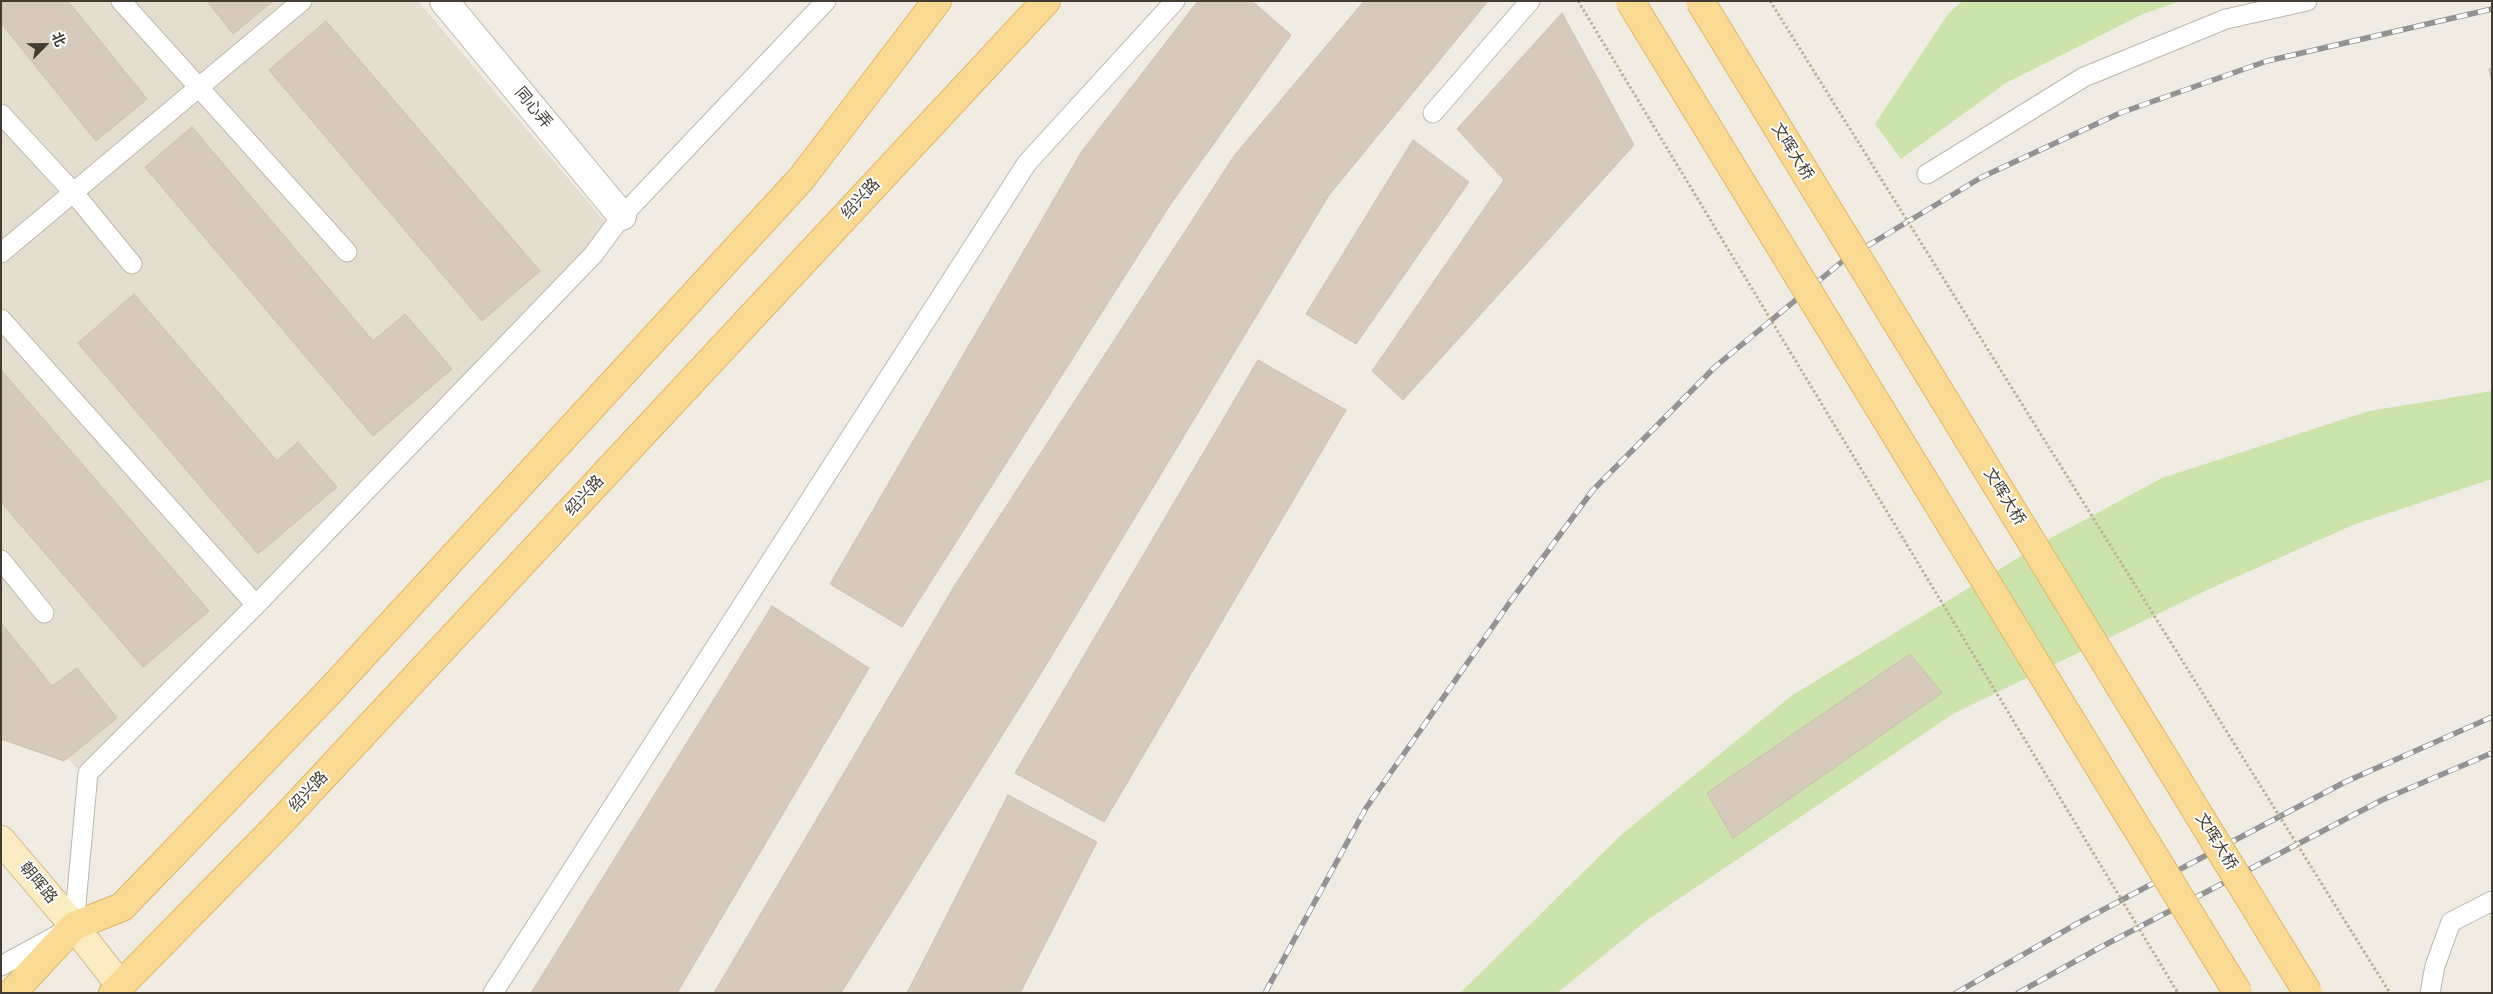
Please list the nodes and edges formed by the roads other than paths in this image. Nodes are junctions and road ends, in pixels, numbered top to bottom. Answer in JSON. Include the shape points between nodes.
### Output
{"nodes":[{"id":1,"x":121,"y":1,"type":"edge"},
{"id":2,"x":302,"y":1,"type":"edge"},
{"id":3,"x":444,"y":1,"type":"edge"},
{"id":4,"x":826,"y":1,"type":"edge"},
{"id":5,"x":937,"y":1,"type":"edge"},
{"id":6,"x":1046,"y":1,"type":"edge"},
{"id":7,"x":1175,"y":1,"type":"edge"},
{"id":8,"x":1530,"y":1,"type":"edge"},
{"id":9,"x":1630,"y":1,"type":"edge"},
{"id":10,"x":1700,"y":1,"type":"edge"},
{"id":11,"x":2307,"y":1,"type":"edge"},
{"id":12,"x":199,"y":88,"type":"junction"},
{"id":13,"x":1433,"y":113,"type":"dead end"},
{"id":14,"x":1,"y":114,"type":"edge"},
{"id":15,"x":1927,"y":174,"type":"dead end"},
{"id":16,"x":73,"y":192,"type":"junction"},
{"id":17,"x":622,"y":216,"type":"junction"},
{"id":18,"x":347,"y":252,"type":"dead end"},
{"id":19,"x":1,"y":253,"type":"edge"},
{"id":20,"x":132,"y":264,"type":"dead end"},
{"id":21,"x":1,"y":318,"type":"edge"},
{"id":22,"x":1,"y":560,"type":"edge"},
{"id":23,"x":256,"y":605,"type":"junction"},
{"id":24,"x":44,"y":614,"type":"dead end"},
{"id":25,"x":1,"y":840,"type":"edge"},
{"id":26,"x":2492,"y":902,"type":"edge"},
{"id":27,"x":74,"y":926,"type":"junction"},
{"id":28,"x":1,"y":966,"type":"edge"},
{"id":29,"x":116,"y":989,"type":"edge"},
{"id":30,"x":12,"y":993,"type":"edge"},
{"id":31,"x":493,"y":993,"type":"edge"},
{"id":32,"x":2238,"y":993,"type":"edge"},
{"id":33,"x":2308,"y":993,"type":"edge"},
{"id":34,"x":2430,"y":993,"type":"edge"}],
"edges":[{"from":1,"to":12,"type":"lane"},
{"from":2,"to":12,"type":"lane"},
{"from":3,"to":17,"type":"street","name":"同心弄"},
{"from":4,"to":17,"type":"lane"},
{"from":5,"to":27,"type":"main road","via":[[801,179],[331,690],[122,907]]},
{"from":6,"to":29,"type":"main road","name":"绍兴路","via":[[278,825]]},
{"from":7,"to":31,"type":"lane","via":[[1027,163]]},
{"from":8,"to":13,"type":"lane"},
{"from":9,"to":32,"type":"main road","bridge":true},
{"from":10,"to":33,"type":"main road","name":"文晖大桥","bridge":true},
{"from":11,"to":15,"type":"lane","via":[[2226,20],[2084,77]]},
{"from":12,"to":16,"type":"lane"},
{"from":12,"to":18,"type":"lane"},
{"from":14,"to":16,"type":"lane"},
{"from":16,"to":19,"type":"lane"},
{"from":16,"to":20,"type":"lane"},
{"from":17,"to":23,"type":"lane","via":[[593,255]]},
{"from":21,"to":23,"type":"lane"},
{"from":22,"to":24,"type":"lane"},
{"from":23,"to":27,"type":"lane","via":[[88,773]]},
{"from":25,"to":27,"type":"street","name":"朝晖路"},
{"from":26,"to":34,"type":"lane","via":[[2451,922],[2434,966]]},
{"from":27,"to":28,"type":"lane"},
{"from":27,"to":29,"type":"street","name":"朝晖路"},
{"from":27,"to":30,"type":"main road"}]}
